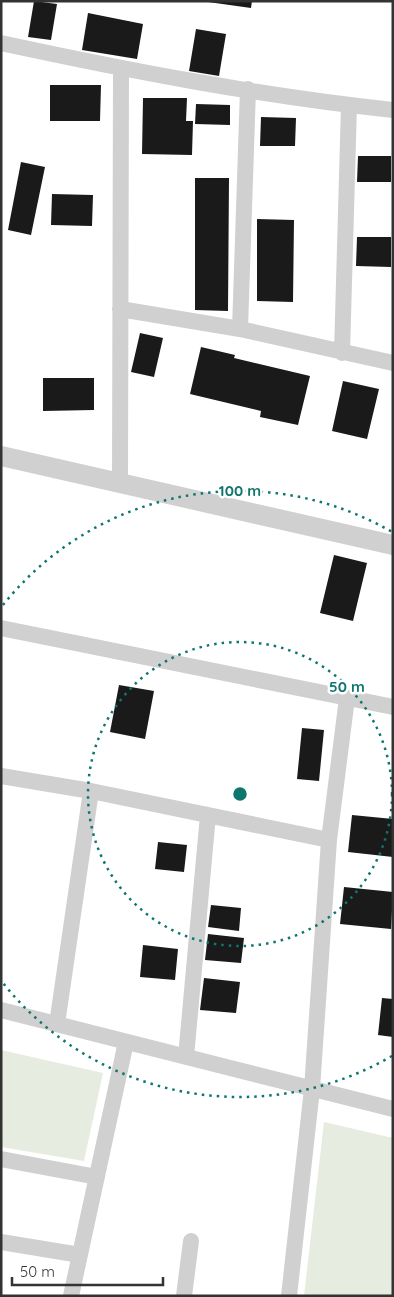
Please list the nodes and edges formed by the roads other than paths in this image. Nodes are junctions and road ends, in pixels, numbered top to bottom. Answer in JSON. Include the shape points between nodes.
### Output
{"nodes":[{"id":1,"x":1,"y":43,"type":"edge"},
{"id":2,"x":121,"y":68,"type":"junction"},
{"id":3,"x":248,"y":89,"type":"junction"},
{"id":4,"x":349,"y":105,"type":"junction"},
{"id":5,"x":393,"y":110,"type":"edge"},
{"id":6,"x":120,"y":309,"type":"junction"},
{"id":7,"x":240,"y":329,"type":"junction"},
{"id":8,"x":342,"y":353,"type":"junction"},
{"id":9,"x":393,"y":363,"type":"edge"},
{"id":10,"x":1,"y":456,"type":"edge"},
{"id":11,"x":120,"y":484,"type":"junction"},
{"id":12,"x":393,"y":545,"type":"edge"},
{"id":13,"x":1,"y":628,"type":"edge"},
{"id":14,"x":347,"y":698,"type":"junction"},
{"id":15,"x":393,"y":707,"type":"edge"},
{"id":16,"x":1,"y":776,"type":"edge"},
{"id":17,"x":91,"y":791,"type":"junction"},
{"id":18,"x":208,"y":815,"type":"junction"},
{"id":19,"x":329,"y":840,"type":"junction"},
{"id":20,"x":1,"y":1010,"type":"edge"},
{"id":21,"x":57,"y":1024,"type":"junction"},
{"id":22,"x":126,"y":1042,"type":"junction"},
{"id":23,"x":186,"y":1057,"type":"junction"},
{"id":24,"x":312,"y":1089,"type":"junction"},
{"id":25,"x":393,"y":1109,"type":"edge"},
{"id":26,"x":1,"y":1159,"type":"edge"},
{"id":27,"x":97,"y":1177,"type":"junction"},
{"id":28,"x":191,"y":1241,"type":"dead end"},
{"id":29,"x":1,"y":1242,"type":"edge"},
{"id":30,"x":80,"y":1255,"type":"junction"},
{"id":31,"x":71,"y":1296,"type":"edge"},
{"id":32,"x":184,"y":1296,"type":"edge"},
{"id":33,"x":289,"y":1296,"type":"edge"}],
"edges":[{"from":1,"to":2,"type":"street"},
{"from":2,"to":3,"type":"street"},
{"from":2,"to":6,"type":"street"},
{"from":3,"to":4,"type":"street"},
{"from":3,"to":7,"type":"street"},
{"from":4,"to":5,"type":"street"},
{"from":4,"to":8,"type":"street"},
{"from":6,"to":7,"type":"street"},
{"from":6,"to":11,"type":"street"},
{"from":7,"to":8,"type":"street"},
{"from":8,"to":9,"type":"street"},
{"from":10,"to":11,"type":"street"},
{"from":11,"to":12,"type":"street"},
{"from":13,"to":14,"type":"street"},
{"from":14,"to":15,"type":"street"},
{"from":14,"to":19,"type":"street"},
{"from":16,"to":17,"type":"street"},
{"from":17,"to":18,"type":"street"},
{"from":17,"to":21,"type":"street"},
{"from":18,"to":19,"type":"street"},
{"from":18,"to":23,"type":"street"},
{"from":19,"to":24,"type":"street"},
{"from":20,"to":21,"type":"street"},
{"from":21,"to":22,"type":"street"},
{"from":22,"to":23,"type":"street"},
{"from":22,"to":27,"type":"street"},
{"from":23,"to":24,"type":"street"},
{"from":24,"to":25,"type":"street"},
{"from":24,"to":33,"type":"street"},
{"from":26,"to":27,"type":"street"},
{"from":27,"to":30,"type":"street"},
{"from":28,"to":32,"type":"street"},
{"from":29,"to":30,"type":"street"},
{"from":30,"to":31,"type":"street"}]}
